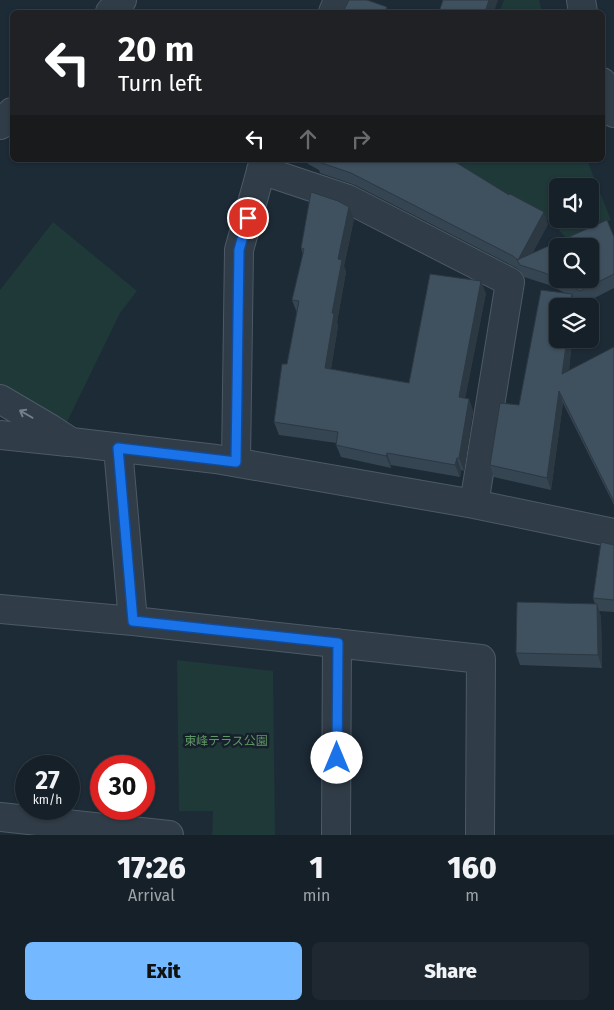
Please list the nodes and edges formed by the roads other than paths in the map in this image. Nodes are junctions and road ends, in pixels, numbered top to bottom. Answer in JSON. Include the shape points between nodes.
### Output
{"nodes":[{"id":1,"x":122,"y":0,"type":"edge"},
{"id":2,"x":112,"y":10,"type":"edge"},
{"id":3,"x":605,"y":90,"type":"edge"},
{"id":4,"x":614,"y":113,"type":"edge"},
{"id":5,"x":10,"y":114,"type":"edge"},
{"id":6,"x":0,"y":125,"type":"edge"},
{"id":7,"x":263,"y":165,"type":"edge"},
{"id":8,"x":0,"y":399,"type":"edge"},
{"id":9,"x":0,"y":435,"type":"edge"},
{"id":10,"x":61,"y":435,"type":"junction"},
{"id":11,"x":118,"y":448,"type":"junction"},
{"id":12,"x":236,"y":462,"type":"junction"},
{"id":13,"x":474,"y":504,"type":"junction"},
{"id":14,"x":614,"y":532,"type":"edge"},
{"id":15,"x":0,"y":609,"type":"edge"},
{"id":16,"x":133,"y":621,"type":"junction"},
{"id":17,"x":338,"y":643,"type":"junction"},
{"id":18,"x":0,"y":817,"type":"edge"},
{"id":19,"x":169,"y":835,"type":"edge"},
{"id":20,"x":336,"y":835,"type":"edge"},
{"id":21,"x":480,"y":835,"type":"edge"}],
"edges":[{"from":1,"to":2,"type":"street"},
{"from":3,"to":4,"type":"street"},
{"from":5,"to":6,"type":"street"},
{"from":7,"to":12,"type":"street","via":[[239,250]]},
{"from":7,"to":13,"type":"street","via":[[348,199],[510,282]]},
{"from":10,"to":8,"type":"street","one_way":true},
{"from":9,"to":10,"type":"street"},
{"from":10,"to":11,"type":"street"},
{"from":11,"to":12,"type":"street"},
{"from":11,"to":16,"type":"street"},
{"from":12,"to":13,"type":"street"},
{"from":13,"to":14,"type":"street"},
{"from":15,"to":16,"type":"street"},
{"from":16,"to":17,"type":"street"},
{"from":17,"to":20,"type":"street"},
{"from":17,"to":21,"type":"street","via":[[480,658]]},
{"from":18,"to":19,"type":"street"}]}
